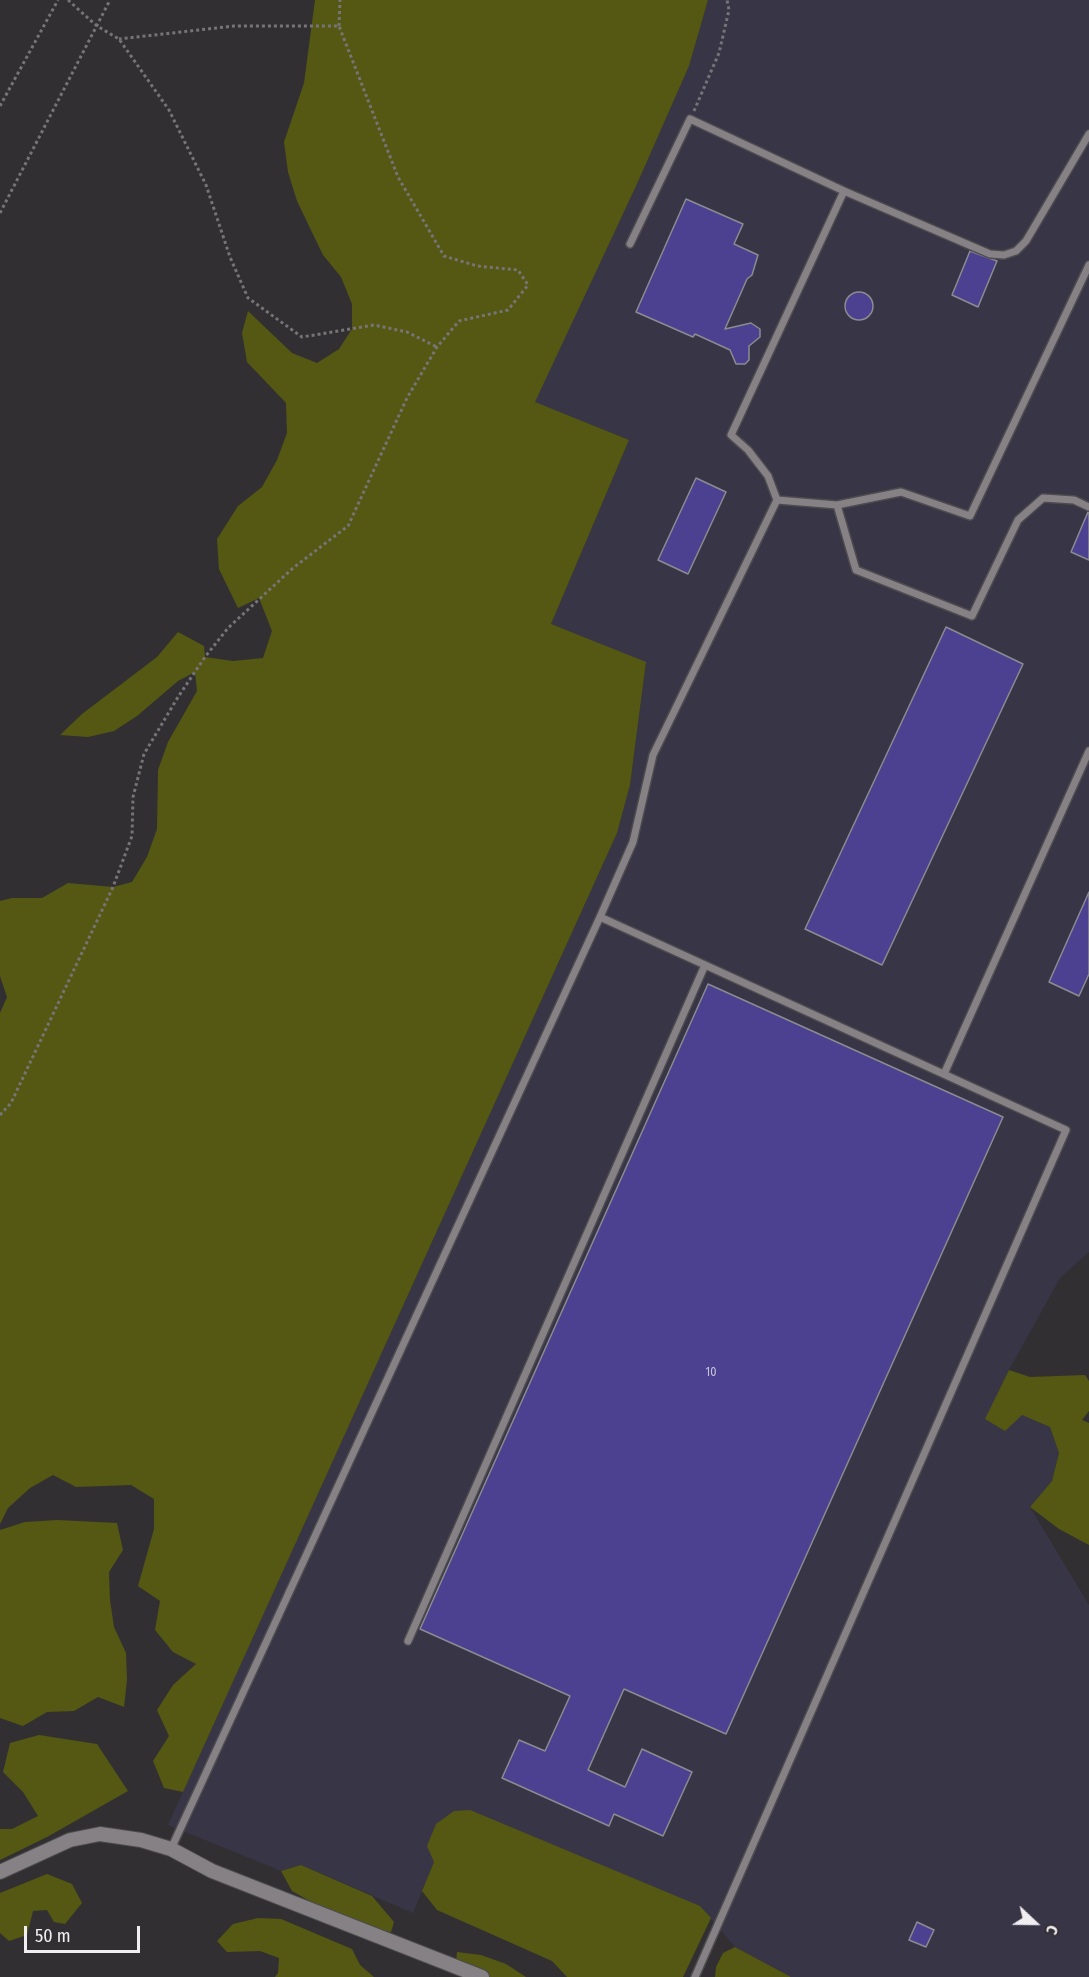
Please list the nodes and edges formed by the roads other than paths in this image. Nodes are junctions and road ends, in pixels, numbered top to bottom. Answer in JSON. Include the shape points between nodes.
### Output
{"nodes":[{"id":1,"x":1089,"y":134,"type":"edge"},
{"id":2,"x":844,"y":191,"type":"junction"},
{"id":3,"x":630,"y":244,"type":"dead end"},
{"id":4,"x":1089,"y":266,"type":"edge"},
{"id":5,"x":777,"y":500,"type":"junction"},
{"id":6,"x":837,"y":506,"type":"junction"},
{"id":7,"x":1089,"y":507,"type":"edge"},
{"id":8,"x":1089,"y":751,"type":"edge"},
{"id":9,"x":600,"y":917,"type":"junction"},
{"id":10,"x":705,"y":965,"type":"junction"},
{"id":11,"x":944,"y":1074,"type":"junction"},
{"id":12,"x":408,"y":1641,"type":"dead end"},
{"id":13,"x":171,"y":1849,"type":"junction"},
{"id":14,"x":0,"y":1872,"type":"edge"},
{"id":15,"x":482,"y":1977,"type":"edge"},
{"id":16,"x":695,"y":1977,"type":"edge"}],
"edges":[{"from":1,"to":2,"type":"lane","via":[[1026,241],[1016,251],[1004,255],[990,254]]},
{"from":2,"to":3,"type":"lane","via":[[690,119]]},
{"from":2,"to":5,"type":"lane","via":[[731,435],[768,476]]},
{"from":4,"to":6,"type":"lane","via":[[970,516],[901,492]]},
{"from":5,"to":6,"type":"lane"},
{"from":5,"to":9,"type":"lane","via":[[653,755],[633,842]]},
{"from":6,"to":7,"type":"lane","via":[[856,570],[972,616],[1018,520],[1043,498],[1074,500]]},
{"from":8,"to":11,"type":"lane"},
{"from":9,"to":10,"type":"lane"},
{"from":9,"to":13,"type":"lane"},
{"from":10,"to":11,"type":"lane"},
{"from":10,"to":12,"type":"lane"},
{"from":11,"to":16,"type":"lane","via":[[1066,1130]]},
{"from":13,"to":14,"type":"street","via":[[100,1834],[70,1840]]},
{"from":13,"to":15,"type":"street","via":[[212,1871]]}]}
